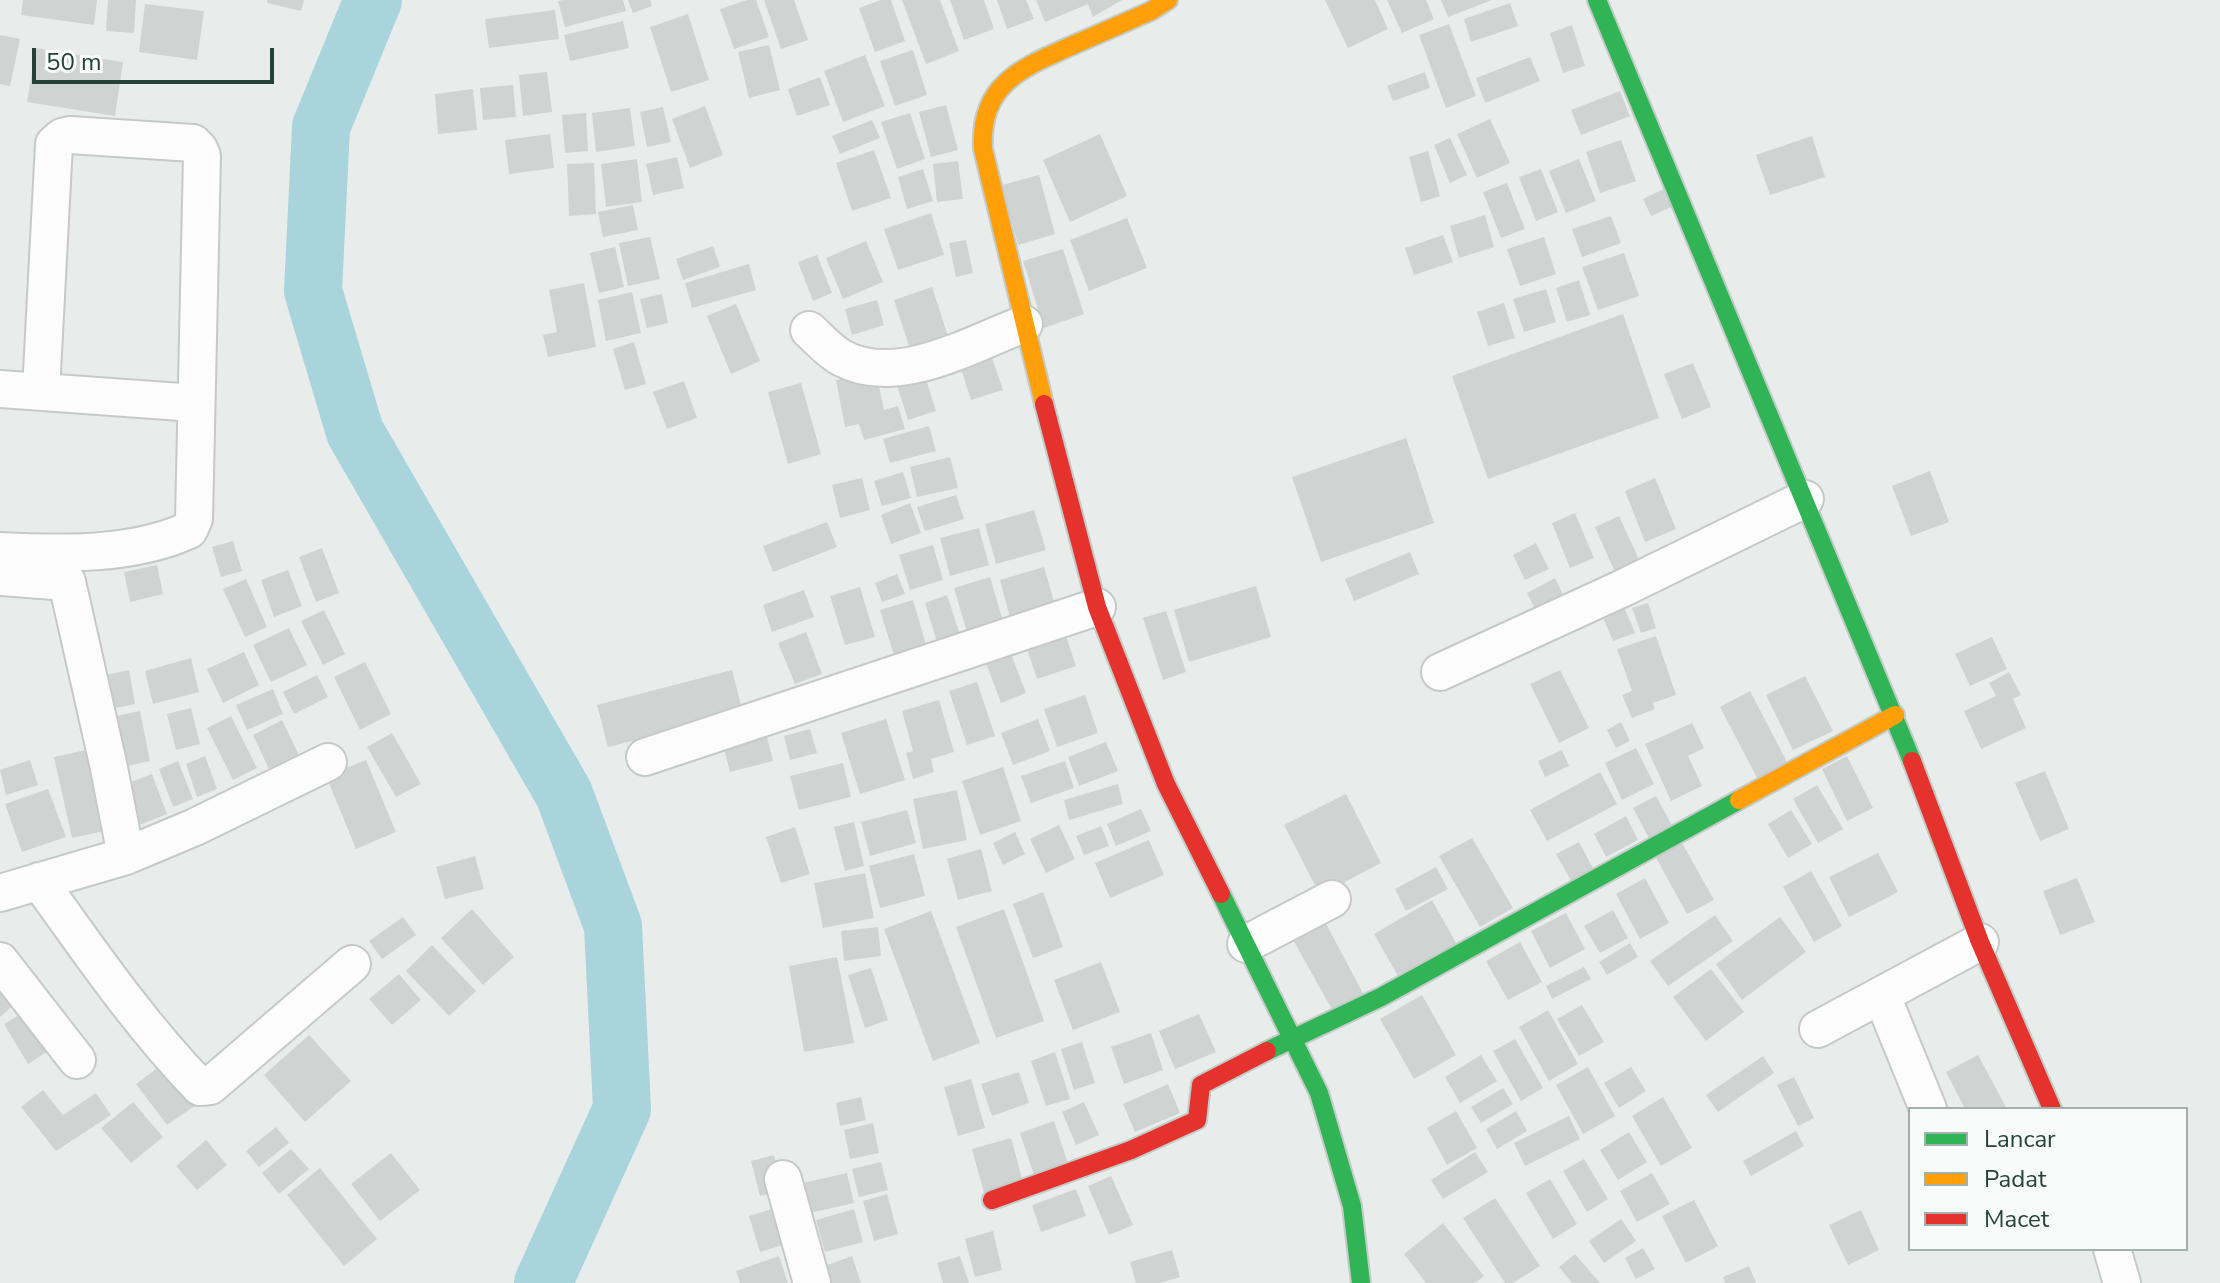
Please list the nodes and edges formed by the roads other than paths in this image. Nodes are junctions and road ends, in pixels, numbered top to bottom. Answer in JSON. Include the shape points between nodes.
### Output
{"nodes":[{"id":1,"x":1168,"y":0,"type":"edge"},
{"id":2,"x":1597,"y":0,"type":"edge"},
{"id":3,"x":1024,"y":324,"type":"junction"},
{"id":4,"x":809,"y":330,"type":"dead end"},
{"id":5,"x":0,"y":389,"type":"edge"},
{"id":6,"x":41,"y":391,"type":"junction"},
{"id":7,"x":195,"y":403,"type":"junction"},
{"id":8,"x":1805,"y":499,"type":"junction"},
{"id":9,"x":0,"y":551,"type":"edge"},
{"id":10,"x":0,"y":577,"type":"edge"},
{"id":11,"x":1097,"y":607,"type":"junction"},
{"id":12,"x":1440,"y":672,"type":"dead end"},
{"id":13,"x":1895,"y":715,"type":"junction"},
{"id":14,"x":645,"y":757,"type":"dead end"},
{"id":15,"x":328,"y":762,"type":"dead end"},
{"id":16,"x":126,"y":856,"type":"junction"},
{"id":17,"x":39,"y":881,"type":"junction"},
{"id":18,"x":0,"y":893,"type":"edge"},
{"id":19,"x":1332,"y":899,"type":"dead end"},
{"id":20,"x":1980,"y":942,"type":"junction"},
{"id":21,"x":1246,"y":944,"type":"junction"},
{"id":22,"x":0,"y":961,"type":"edge"},
{"id":23,"x":352,"y":964,"type":"dead end"},
{"id":24,"x":1882,"y":996,"type":"junction"},
{"id":25,"x":1818,"y":1029,"type":"dead end"},
{"id":26,"x":1292,"y":1038,"type":"junction"},
{"id":27,"x":77,"y":1060,"type":"dead end"},
{"id":28,"x":1927,"y":1107,"type":"edge"},
{"id":29,"x":2051,"y":1107,"type":"edge"},
{"id":30,"x":783,"y":1179,"type":"dead end"},
{"id":31,"x":992,"y":1200,"type":"dead end"},
{"id":32,"x":2113,"y":1251,"type":"edge"},
{"id":33,"x":812,"y":1283,"type":"edge"},
{"id":34,"x":1361,"y":1283,"type":"edge"},
{"id":35,"x":2122,"y":1283,"type":"edge"}],
"edges":[{"from":1,"to":3,"type":"street","via":[[1010,76],[983,114],[983,149]]},
{"from":2,"to":8,"type":"street"},
{"from":3,"to":4,"type":"street","via":[[944,355],[885,370],[840,358]]},
{"from":3,"to":11,"type":"street"},
{"from":5,"to":6,"type":"street"},
{"from":6,"to":7,"type":"street"},
{"from":6,"to":7,"type":"street","via":[[54,144],[70,135],[193,143],[202,156]]},
{"from":7,"to":9,"type":"street","via":[[194,519],[189,530],[123,549]]},
{"from":8,"to":12,"type":"street"},
{"from":8,"to":13,"type":"street"},
{"from":10,"to":16,"type":"street","via":[[67,582]]},
{"from":11,"to":14,"type":"street"},
{"from":11,"to":21,"type":"street","via":[[1166,784]]},
{"from":13,"to":20,"type":"street"},
{"from":13,"to":26,"type":"street","via":[[1381,997]]},
{"from":15,"to":16,"type":"street"},
{"from":16,"to":17,"type":"street"},
{"from":17,"to":18,"type":"street"},
{"from":17,"to":23,"type":"street","via":[[119,993],[200,1087],[210,1086]]},
{"from":19,"to":21,"type":"street"},
{"from":20,"to":24,"type":"street"},
{"from":20,"to":29,"type":"street"},
{"from":21,"to":26,"type":"street"},
{"from":22,"to":27,"type":"street"},
{"from":24,"to":25,"type":"street"},
{"from":24,"to":28,"type":"street"},
{"from":26,"to":31,"type":"street","via":[[1201,1085],[1197,1120]]},
{"from":26,"to":34,"type":"street","via":[[1319,1093],[1352,1206]]},
{"from":30,"to":33,"type":"street"},
{"from":32,"to":35,"type":"street"}]}
